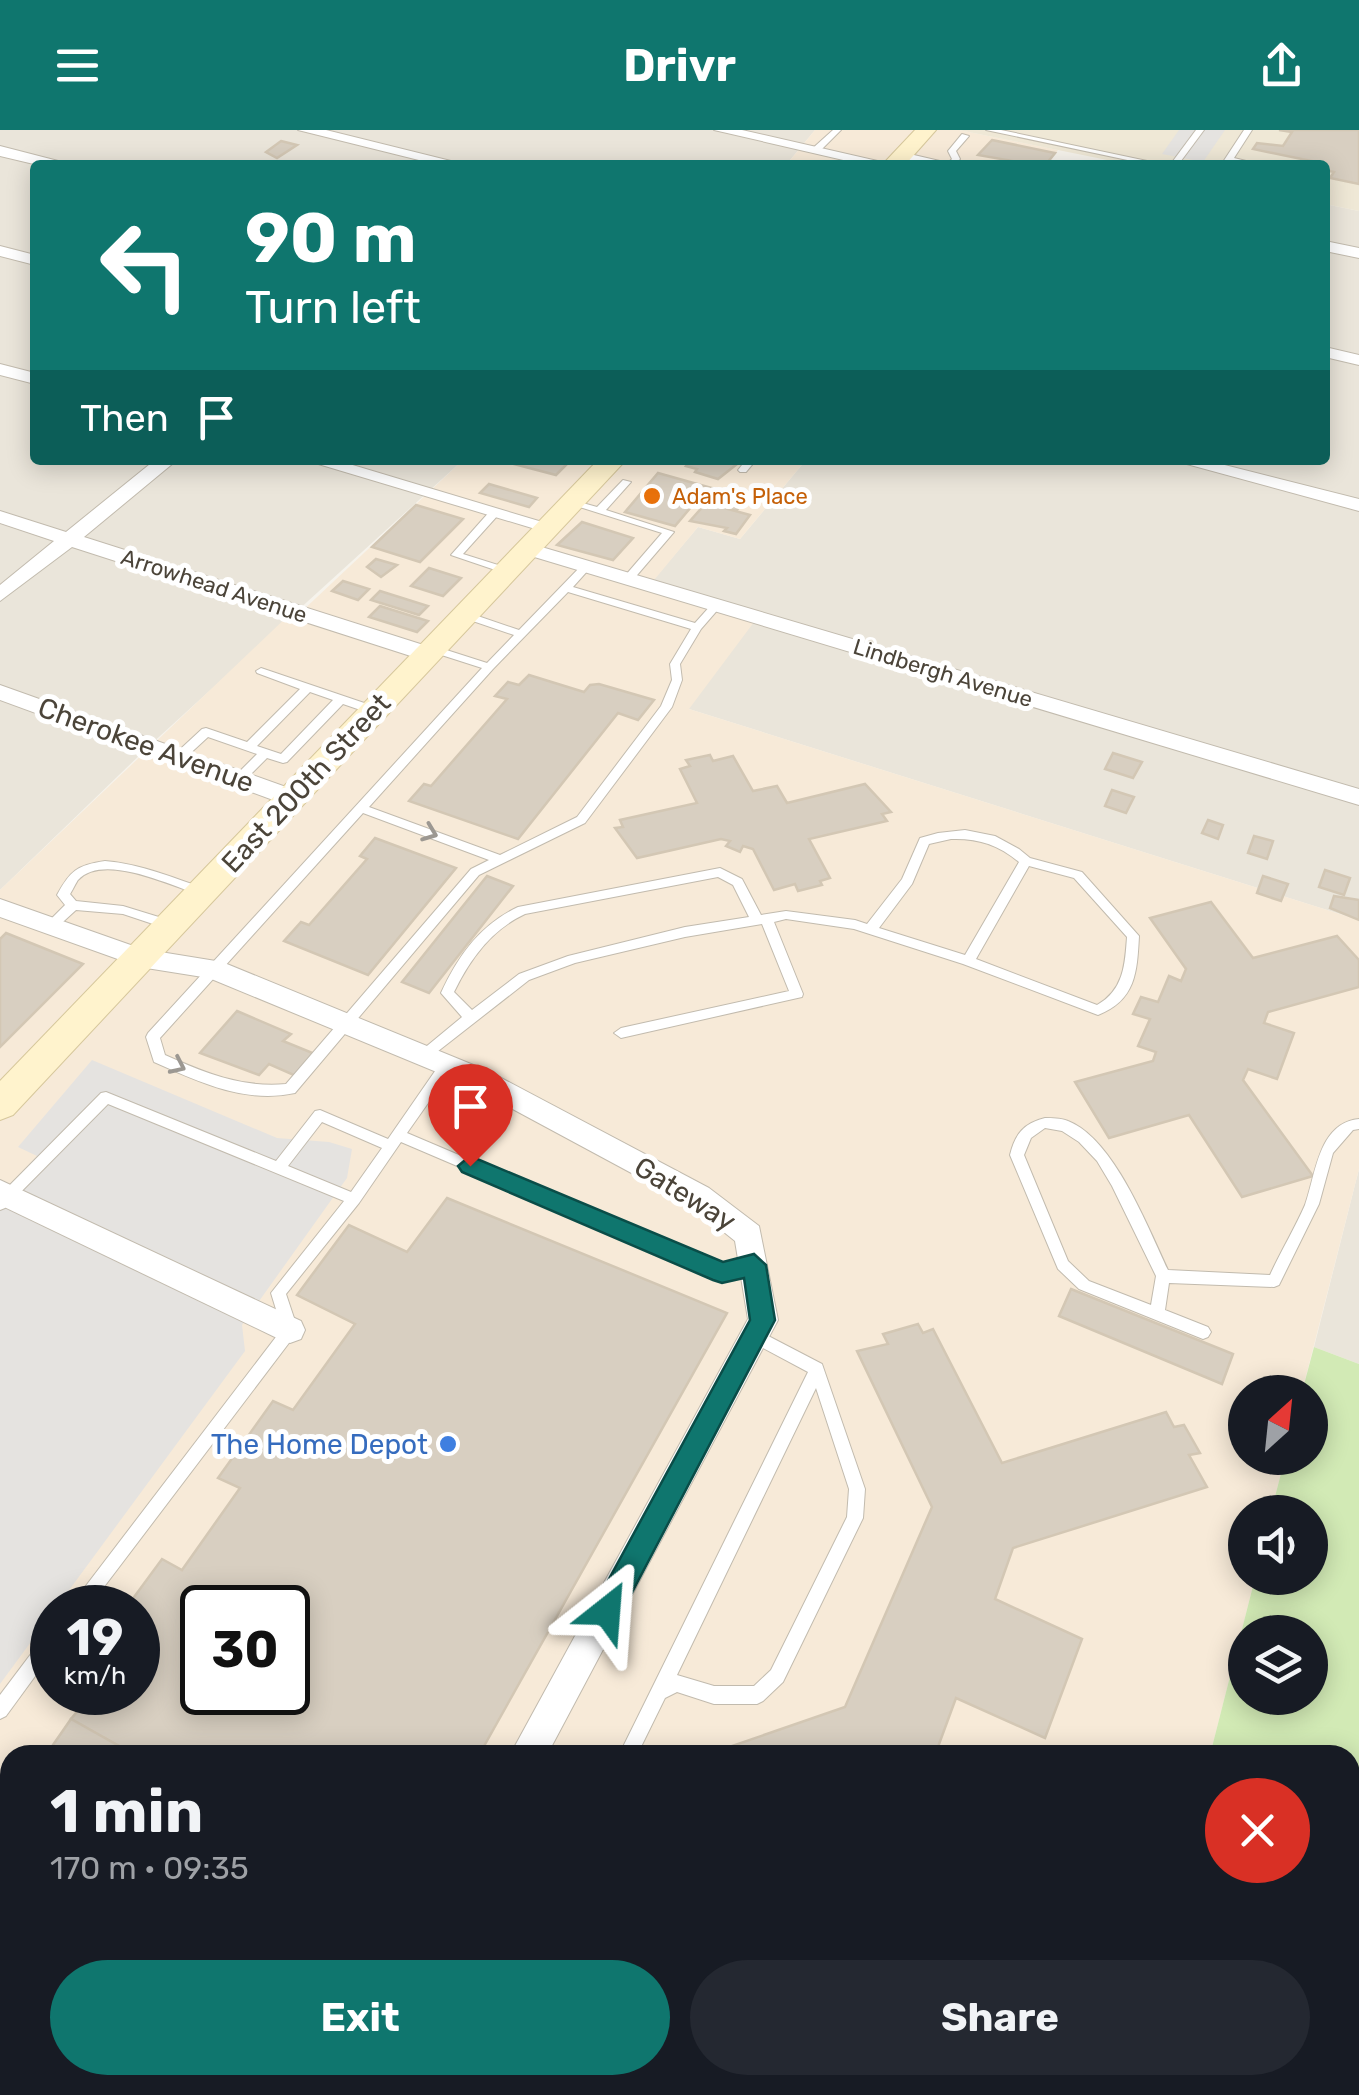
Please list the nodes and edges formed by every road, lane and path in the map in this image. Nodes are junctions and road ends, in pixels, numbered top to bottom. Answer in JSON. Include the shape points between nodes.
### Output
{"nodes":[{"id":1,"x":306,"y":130,"type":"edge"},
{"id":2,"x":721,"y":130,"type":"edge"},
{"id":3,"x":836,"y":130,"type":"edge"},
{"id":4,"x":990,"y":130,"type":"edge"},
{"id":5,"x":1200,"y":130,"type":"edge"},
{"id":6,"x":1248,"y":130,"type":"edge"},
{"id":7,"x":919,"y":131,"type":"edge"},
{"id":8,"x":965,"y":136,"type":"dead end"},
{"id":9,"x":816,"y":150,"type":"junction"},
{"id":10,"x":0,"y":151,"type":"edge"},
{"id":11,"x":37,"y":160,"type":"edge"},
{"id":12,"x":437,"y":160,"type":"edge"},
{"id":13,"x":880,"y":160,"type":"edge"},
{"id":14,"x":895,"y":160,"type":"edge"},
{"id":15,"x":954,"y":160,"type":"edge"},
{"id":16,"x":1137,"y":160,"type":"edge"},
{"id":17,"x":1178,"y":160,"type":"edge"},
{"id":18,"x":1227,"y":160,"type":"edge"},
{"id":19,"x":1330,"y":247,"type":"edge"},
{"id":20,"x":0,"y":250,"type":"edge"},
{"id":21,"x":1359,"y":253,"type":"edge"},
{"id":22,"x":30,"y":259,"type":"edge"},
{"id":23,"x":1330,"y":353,"type":"edge"},
{"id":24,"x":1359,"y":360,"type":"edge"},
{"id":25,"x":0,"y":369,"type":"edge"},
{"id":26,"x":30,"y":378,"type":"edge"},
{"id":27,"x":161,"y":465,"type":"edge"},
{"id":28,"x":333,"y":465,"type":"edge"},
{"id":29,"x":747,"y":465,"type":"edge"},
{"id":30,"x":1202,"y":465,"type":"edge"},
{"id":31,"x":743,"y":470,"type":"dead end"},
{"id":32,"x":620,"y":471,"type":"edge"},
{"id":33,"x":1359,"y":504,"type":"edge"},
{"id":34,"x":586,"y":507,"type":"junction"},
{"id":35,"x":495,"y":512,"type":"junction"},
{"id":36,"x":0,"y":517,"type":"edge"},
{"id":37,"x":69,"y":540,"type":"junction"},
{"id":38,"x":528,"y":549,"type":"junction"},
{"id":39,"x":586,"y":567,"type":"junction"},
{"id":40,"x":628,"y":579,"type":"junction"},
{"id":41,"x":565,"y":588,"type":"junction"},
{"id":42,"x":0,"y":595,"type":"edge"},
{"id":43,"x":716,"y":606,"type":"junction"},
{"id":44,"x":465,"y":615,"type":"junction"},
{"id":45,"x":697,"y":627,"type":"junction"},
{"id":46,"x":521,"y":634,"type":"junction"},
{"id":47,"x":431,"y":651,"type":"junction"},
{"id":48,"x":489,"y":666,"type":"junction"},
{"id":49,"x":261,"y":671,"type":"dead end"},
{"id":50,"x":308,"y":687,"type":"junction"},
{"id":51,"x":0,"y":692,"type":"edge"},
{"id":52,"x":341,"y":699,"type":"junction"},
{"id":53,"x":374,"y":711,"type":"junction"},
{"id":54,"x":249,"y":747,"type":"junction"},
{"id":55,"x":265,"y":753,"type":"junction"},
{"id":56,"x":310,"y":754,"type":"junction"},
{"id":57,"x":180,"y":757,"type":"junction"},
{"id":58,"x":239,"y":778,"type":"junction"},
{"id":59,"x":292,"y":798,"type":"junction"},
{"id":60,"x":1359,"y":798,"type":"edge"},
{"id":61,"x":361,"y":808,"type":"junction"},
{"id":62,"x":499,"y":859,"type":"junction"},
{"id":63,"x":1026,"y":861,"type":"junction"},
{"id":64,"x":203,"y":892,"type":"junction"},
{"id":65,"x":73,"y":904,"type":"junction"},
{"id":66,"x":0,"y":908,"type":"edge"},
{"id":67,"x":762,"y":919,"type":"junction"},
{"id":68,"x":172,"y":925,"type":"junction"},
{"id":69,"x":49,"y":928,"type":"junction"},
{"id":70,"x":870,"y":930,"type":"junction"},
{"id":71,"x":140,"y":958,"type":"junction"},
{"id":72,"x":968,"y":962,"type":"junction"},
{"id":73,"x":213,"y":969,"type":"junction"},
{"id":74,"x":468,"y":1016,"type":"junction"},
{"id":75,"x":343,"y":1024,"type":"junction"},
{"id":76,"x":621,"y":1033,"type":"dead end"},
{"id":77,"x":435,"y":1060,"type":"junction"},
{"id":78,"x":0,"y":1105,"type":"edge"},
{"id":79,"x":1359,"y":1124,"type":"edge"},
{"id":80,"x":394,"y":1140,"type":"junction"},
{"id":81,"x":278,"y":1168,"type":"junction"},
{"id":82,"x":3,"y":1197,"type":"edge"},
{"id":83,"x":354,"y":1198,"type":"junction"},
{"id":84,"x":754,"y":1265,"type":"junction"},
{"id":85,"x":1163,"y":1276,"type":"junction"},
{"id":86,"x":1156,"y":1311,"type":"junction"},
{"id":87,"x":290,"y":1330,"type":"junction"},
{"id":88,"x":1202,"y":1332,"type":"dead end"},
{"id":89,"x":755,"y":1336,"type":"junction"},
{"id":90,"x":817,"y":1369,"type":"junction"},
{"id":91,"x":95,"y":1585,"type":"edge"},
{"id":92,"x":30,"y":1670,"type":"edge"},
{"id":93,"x":659,"y":1692,"type":"junction"},
{"id":94,"x":0,"y":1710,"type":"edge"},
{"id":95,"x":533,"y":1745,"type":"edge"},
{"id":96,"x":633,"y":1745,"type":"edge"}],
"edges":[{"from":1,"to":12,"type":"street"},
{"from":2,"to":9,"type":"street"},
{"from":3,"to":9,"type":"lane"},
{"from":4,"to":16,"type":"lane"},
{"from":5,"to":17,"type":"lane"},
{"from":6,"to":18,"type":"lane"},
{"from":7,"to":14,"type":"street"},
{"from":8,"to":15,"type":"lane","via":[[952,151]]},
{"from":9,"to":13,"type":"street"},
{"from":10,"to":11,"type":"street"},
{"from":19,"to":21,"type":"street"},
{"from":20,"to":22,"type":"street"},
{"from":23,"to":24,"type":"street"},
{"from":25,"to":26,"type":"street"},
{"from":27,"to":37,"type":"street"},
{"from":28,"to":35,"type":"street","name":"Lindbergh Avenue"},
{"from":29,"to":31,"type":"lane"},
{"from":30,"to":33,"type":"street"},
{"from":32,"to":34,"type":"street","name":"East 200th Street"},
{"from":34,"to":38,"type":"street","name":"East 200th Street"},
{"from":34,"to":40,"type":"lane","via":[[670,532]]},
{"from":35,"to":38,"type":"street","name":"Lindbergh Avenue"},
{"from":35,"to":38,"type":"lane","via":[[456,555]]},
{"from":36,"to":37,"type":"street","name":"Arrowhead Avenue"},
{"from":37,"to":42,"type":"street"},
{"from":37,"to":47,"type":"street","name":"Arrowhead Avenue"},
{"from":38,"to":39,"type":"street","name":"Lindbergh Avenue"},
{"from":38,"to":44,"type":"street","name":"East 200th Street"},
{"from":39,"to":40,"type":"street","name":"Lindbergh Avenue"},
{"from":39,"to":41,"type":"lane"},
{"from":40,"to":43,"type":"street","name":"Lindbergh Avenue"},
{"from":41,"to":45,"type":"lane"},
{"from":41,"to":46,"type":"lane"},
{"from":43,"to":45,"type":"lane"},
{"from":43,"to":60,"type":"street","name":"Lindbergh Avenue"},
{"from":44,"to":46,"type":"lane"},
{"from":44,"to":47,"type":"street","name":"East 200th Street"},
{"from":45,"to":62,"type":"lane","via":[[675,664],[678,680],[666,708],[580,820]]},
{"from":46,"to":48,"type":"lane"},
{"from":47,"to":48,"type":"lane"},
{"from":47,"to":53,"type":"street","name":"East 200th Street"},
{"from":48,"to":61,"type":"lane"},
{"from":49,"to":50,"type":"lane"},
{"from":50,"to":52,"type":"lane"},
{"from":50,"to":54,"type":"lane"},
{"from":51,"to":57,"type":"street","name":"Cherokee Avenue"},
{"from":52,"to":53,"type":"lane"},
{"from":52,"to":56,"type":"lane"},
{"from":53,"to":56,"type":"street","name":"East 200th Street"},
{"from":54,"to":55,"type":"lane"},
{"from":54,"to":57,"type":"lane","via":[[206,732]]},
{"from":55,"to":56,"type":"lane","via":[[284,759]]},
{"from":55,"to":58,"type":"lane"},
{"from":56,"to":59,"type":"street","name":"East 200th Street"},
{"from":57,"to":58,"type":"street","name":"Cherokee Avenue"},
{"from":58,"to":59,"type":"street","name":"Cherokee Avenue"},
{"from":59,"to":64,"type":"street","name":"East 200th Street"},
{"from":61,"to":62,"type":"lane","one_way":true},
{"from":61,"to":73,"type":"lane"},
{"from":62,"to":75,"type":"lane","via":[[475,872]]},
{"from":63,"to":70,"type":"lane","via":[[1012,848],[962,832],[924,841],[908,881]]},
{"from":63,"to":72,"type":"lane"},
{"from":63,"to":72,"type":"lane","via":[[1078,874],[1133,936],[1126,988],[1098,1010]]},
{"from":64,"to":65,"type":"lane","via":[[98,862],[67,882],[63,895]]},
{"from":64,"to":68,"type":"street","name":"East 200th Street"},
{"from":65,"to":68,"type":"lane"},
{"from":65,"to":69,"type":"lane"},
{"from":66,"to":69,"type":"street","name":"Gateway"},
{"from":67,"to":70,"type":"lane","via":[[820,918]]},
{"from":67,"to":74,"type":"lane","via":[[573,959],[524,977]]},
{"from":67,"to":74,"type":"lane","via":[[738,882],[720,872],[522,910],[498,920],[453,979],[446,993]]},
{"from":67,"to":76,"type":"lane","via":[[797,994]]},
{"from":68,"to":71,"type":"street","name":"East 200th Street"},
{"from":69,"to":71,"type":"street","name":"Gateway"},
{"from":70,"to":72,"type":"lane"},
{"from":71,"to":73,"type":"street","name":"Gateway"},
{"from":71,"to":78,"type":"street","name":"East 200th Street"},
{"from":73,"to":75,"type":"street","name":"Gateway"},
{"from":73,"to":75,"type":"lane","one_way":true,"via":[[153,1037],[159,1058],[212,1083],[254,1094],[290,1090]]},
{"from":74,"to":77,"type":"lane"},
{"from":75,"to":77,"type":"street","name":"Gateway"},
{"from":77,"to":80,"type":"lane"},
{"from":77,"to":84,"type":"street","name":"Gateway","via":[[698,1196],[749,1234]]},
{"from":79,"to":85,"type":"lane","via":[[1349,1125],[1328,1150],[1312,1204],[1274,1281]]},
{"from":80,"to":81,"type":"lane","via":[[320,1115]]},
{"from":80,"to":83,"type":"lane"},
{"from":80,"to":84,"type":"lane","via":[[722,1273]]},
{"from":81,"to":82,"type":"lane","via":[[106,1097]]},
{"from":81,"to":83,"type":"lane"},
{"from":82,"to":87,"type":"street"},
{"from":83,"to":87,"type":"lane","via":[[278,1293]]},
{"from":84,"to":89,"type":"street","name":"Gateway","via":[[763,1320]]},
{"from":85,"to":86,"type":"lane"},
{"from":85,"to":86,"type":"lane","via":[[1107,1164],[1088,1140],[1052,1122],[1034,1126],[1016,1155],[1063,1264],[1084,1284]]},
{"from":86,"to":88,"type":"lane"},
{"from":87,"to":91,"type":"lane"},
{"from":89,"to":90,"type":"lane"},
{"from":89,"to":95,"type":"street","name":"Gateway"},
{"from":90,"to":93,"type":"lane"},
{"from":90,"to":93,"type":"lane","via":[[857,1490],[856,1518],[776,1676],[757,1695],[676,1684]]},
{"from":92,"to":94,"type":"lane"},
{"from":93,"to":96,"type":"lane"}]}
